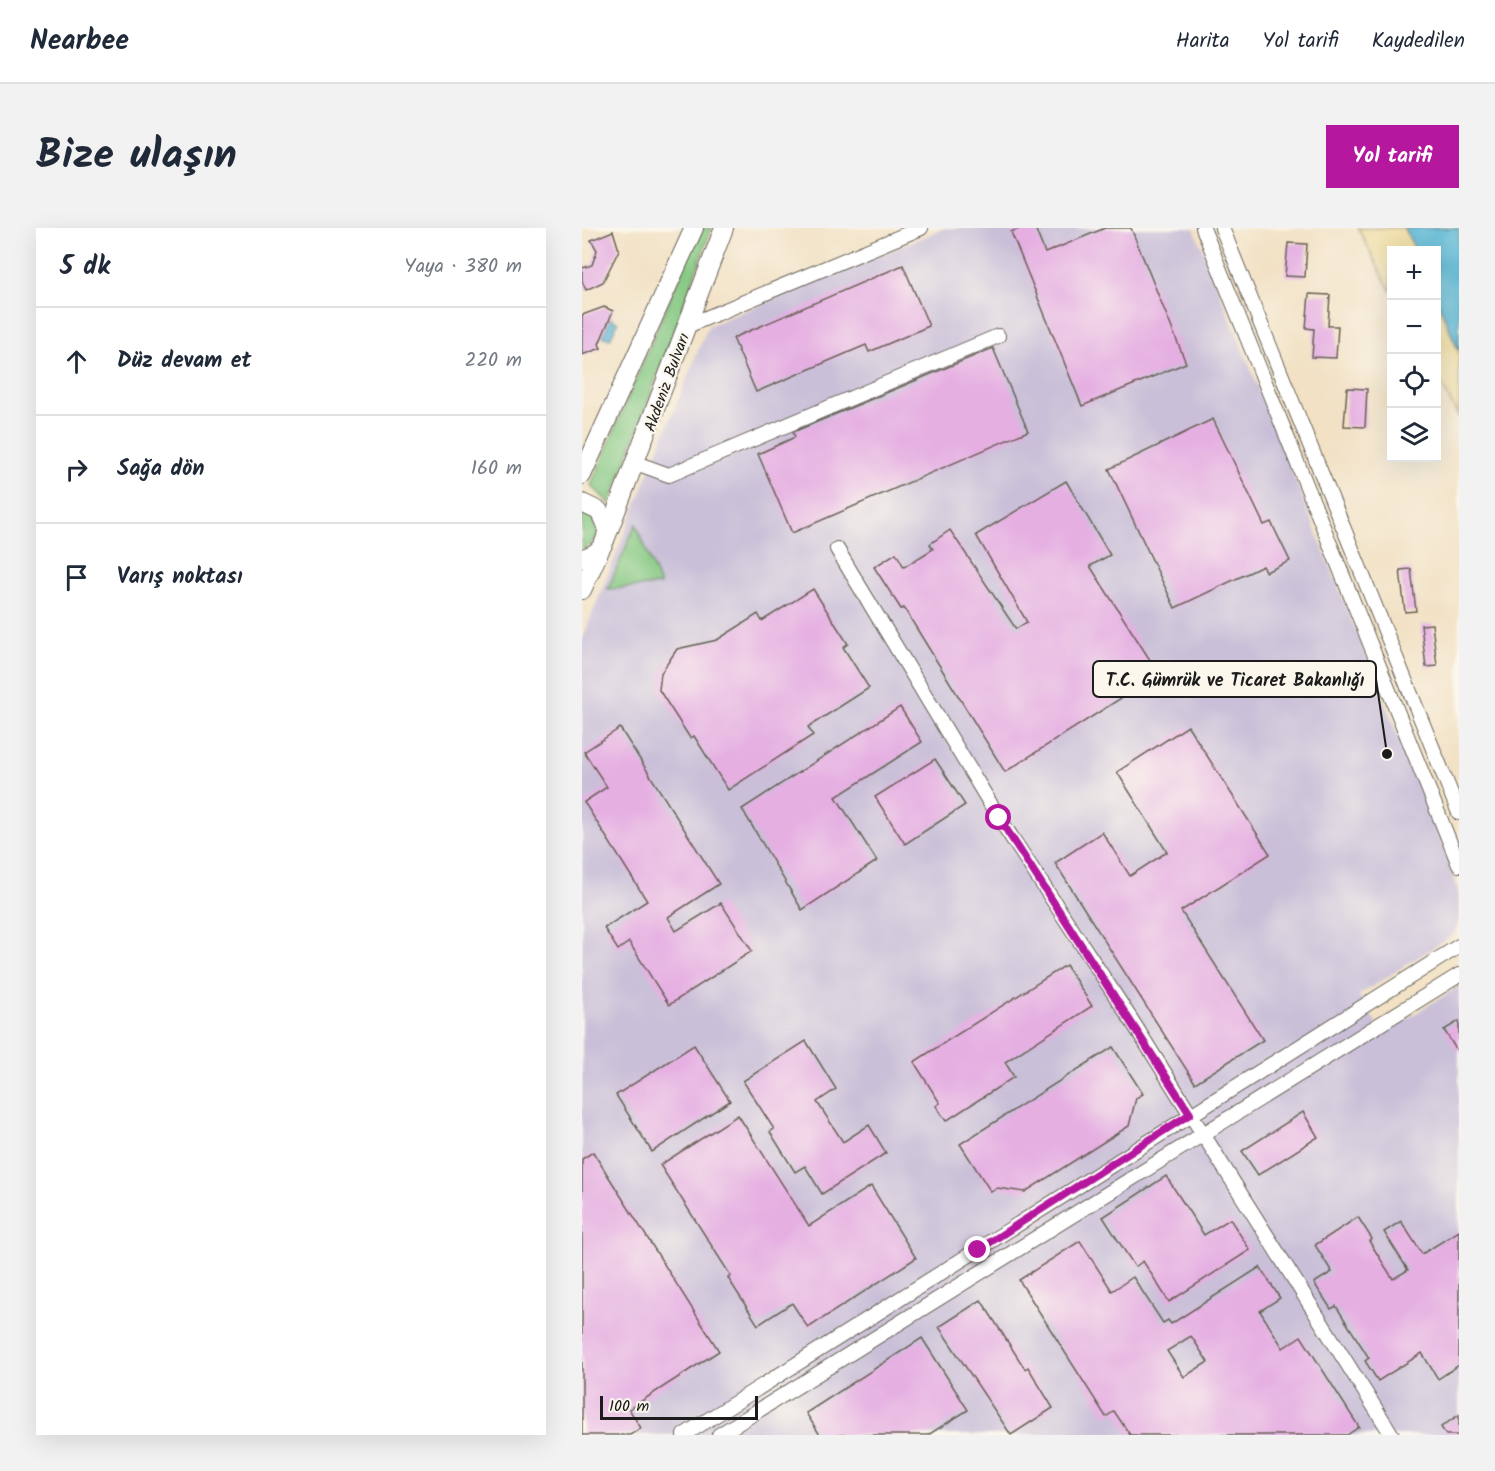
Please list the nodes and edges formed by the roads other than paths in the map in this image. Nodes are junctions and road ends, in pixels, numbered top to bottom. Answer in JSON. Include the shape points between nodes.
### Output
{"nodes":[{"id":1,"x":694,"y":228,"type":"edge"},
{"id":2,"x":724,"y":228,"type":"edge"},
{"id":3,"x":921,"y":228,"type":"edge"},
{"id":4,"x":1203,"y":228,"type":"edge"},
{"id":5,"x":1222,"y":228,"type":"edge"},
{"id":6,"x":687,"y":326,"type":"junction"},
{"id":7,"x":998,"y":336,"type":"dead end"},
{"id":8,"x":1284,"y":380,"type":"junction"},
{"id":9,"x":1268,"y":387,"type":"junction"},
{"id":10,"x":1290,"y":397,"type":"junction"},
{"id":11,"x":1275,"y":404,"type":"junction"},
{"id":12,"x":600,"y":435,"type":"junction"},
{"id":13,"x":582,"y":439,"type":"edge"},
{"id":14,"x":636,"y":463,"type":"junction"},
{"id":15,"x":582,"y":475,"type":"edge"},
{"id":16,"x":582,"y":503,"type":"edge"},
{"id":17,"x":604,"y":541,"type":"junction"},
{"id":18,"x":837,"y":549,"type":"dead end"},
{"id":19,"x":582,"y":558,"type":"edge"},
{"id":20,"x":582,"y":590,"type":"edge"},
{"id":21,"x":1459,"y":813,"type":"edge"},
{"id":22,"x":1459,"y":865,"type":"edge"},
{"id":23,"x":1459,"y":946,"type":"edge"},
{"id":24,"x":1459,"y":975,"type":"edge"},
{"id":25,"x":1307,"y":1044,"type":"junction"},
{"id":26,"x":1317,"y":1061,"type":"junction"},
{"id":27,"x":1190,"y":1114,"type":"junction"},
{"id":28,"x":1202,"y":1134,"type":"junction"},
{"id":29,"x":684,"y":1435,"type":"edge"},
{"id":30,"x":719,"y":1435,"type":"edge"},
{"id":31,"x":1392,"y":1435,"type":"edge"}],
"edges":[{"from":1,"to":12,"type":"main road","name":"Akdeniz Bulvarı"},
{"from":2,"to":6,"type":"main road","name":"Akdeniz Bulvarı"},
{"from":3,"to":6,"type":"street"},
{"from":4,"to":9,"type":"street"},
{"from":5,"to":8,"type":"street"},
{"from":6,"to":14,"type":"main road","name":"Akdeniz Bulvarı"},
{"from":7,"to":14,"type":"street","via":[[669,475]]},
{"from":8,"to":9,"type":"street"},
{"from":8,"to":10,"type":"street"},
{"from":9,"to":11,"type":"street"},
{"from":10,"to":11,"type":"street"},
{"from":10,"to":21,"type":"street"},
{"from":11,"to":22,"type":"street"},
{"from":12,"to":13,"type":"main road"},
{"from":12,"to":15,"type":"main road","name":"Akdeniz Bulvarı"},
{"from":14,"to":17,"type":"main road","name":"Akdeniz Bulvarı"},
{"from":16,"to":17,"type":"main road","via":[[599,511],[606,522]]},
{"from":17,"to":19,"type":"main road","via":[[591,556]]},
{"from":17,"to":20,"type":"main road","name":"Akdeniz Bulvarı"},
{"from":18,"to":27,"type":"street","via":[[999,818]]},
{"from":23,"to":25,"type":"street"},
{"from":24,"to":26,"type":"street"},
{"from":25,"to":26,"type":"street"},
{"from":25,"to":27,"type":"street"},
{"from":26,"to":28,"type":"street"},
{"from":27,"to":28,"type":"street"},
{"from":27,"to":29,"type":"street"},
{"from":28,"to":30,"type":"street"},
{"from":28,"to":31,"type":"street"}]}
